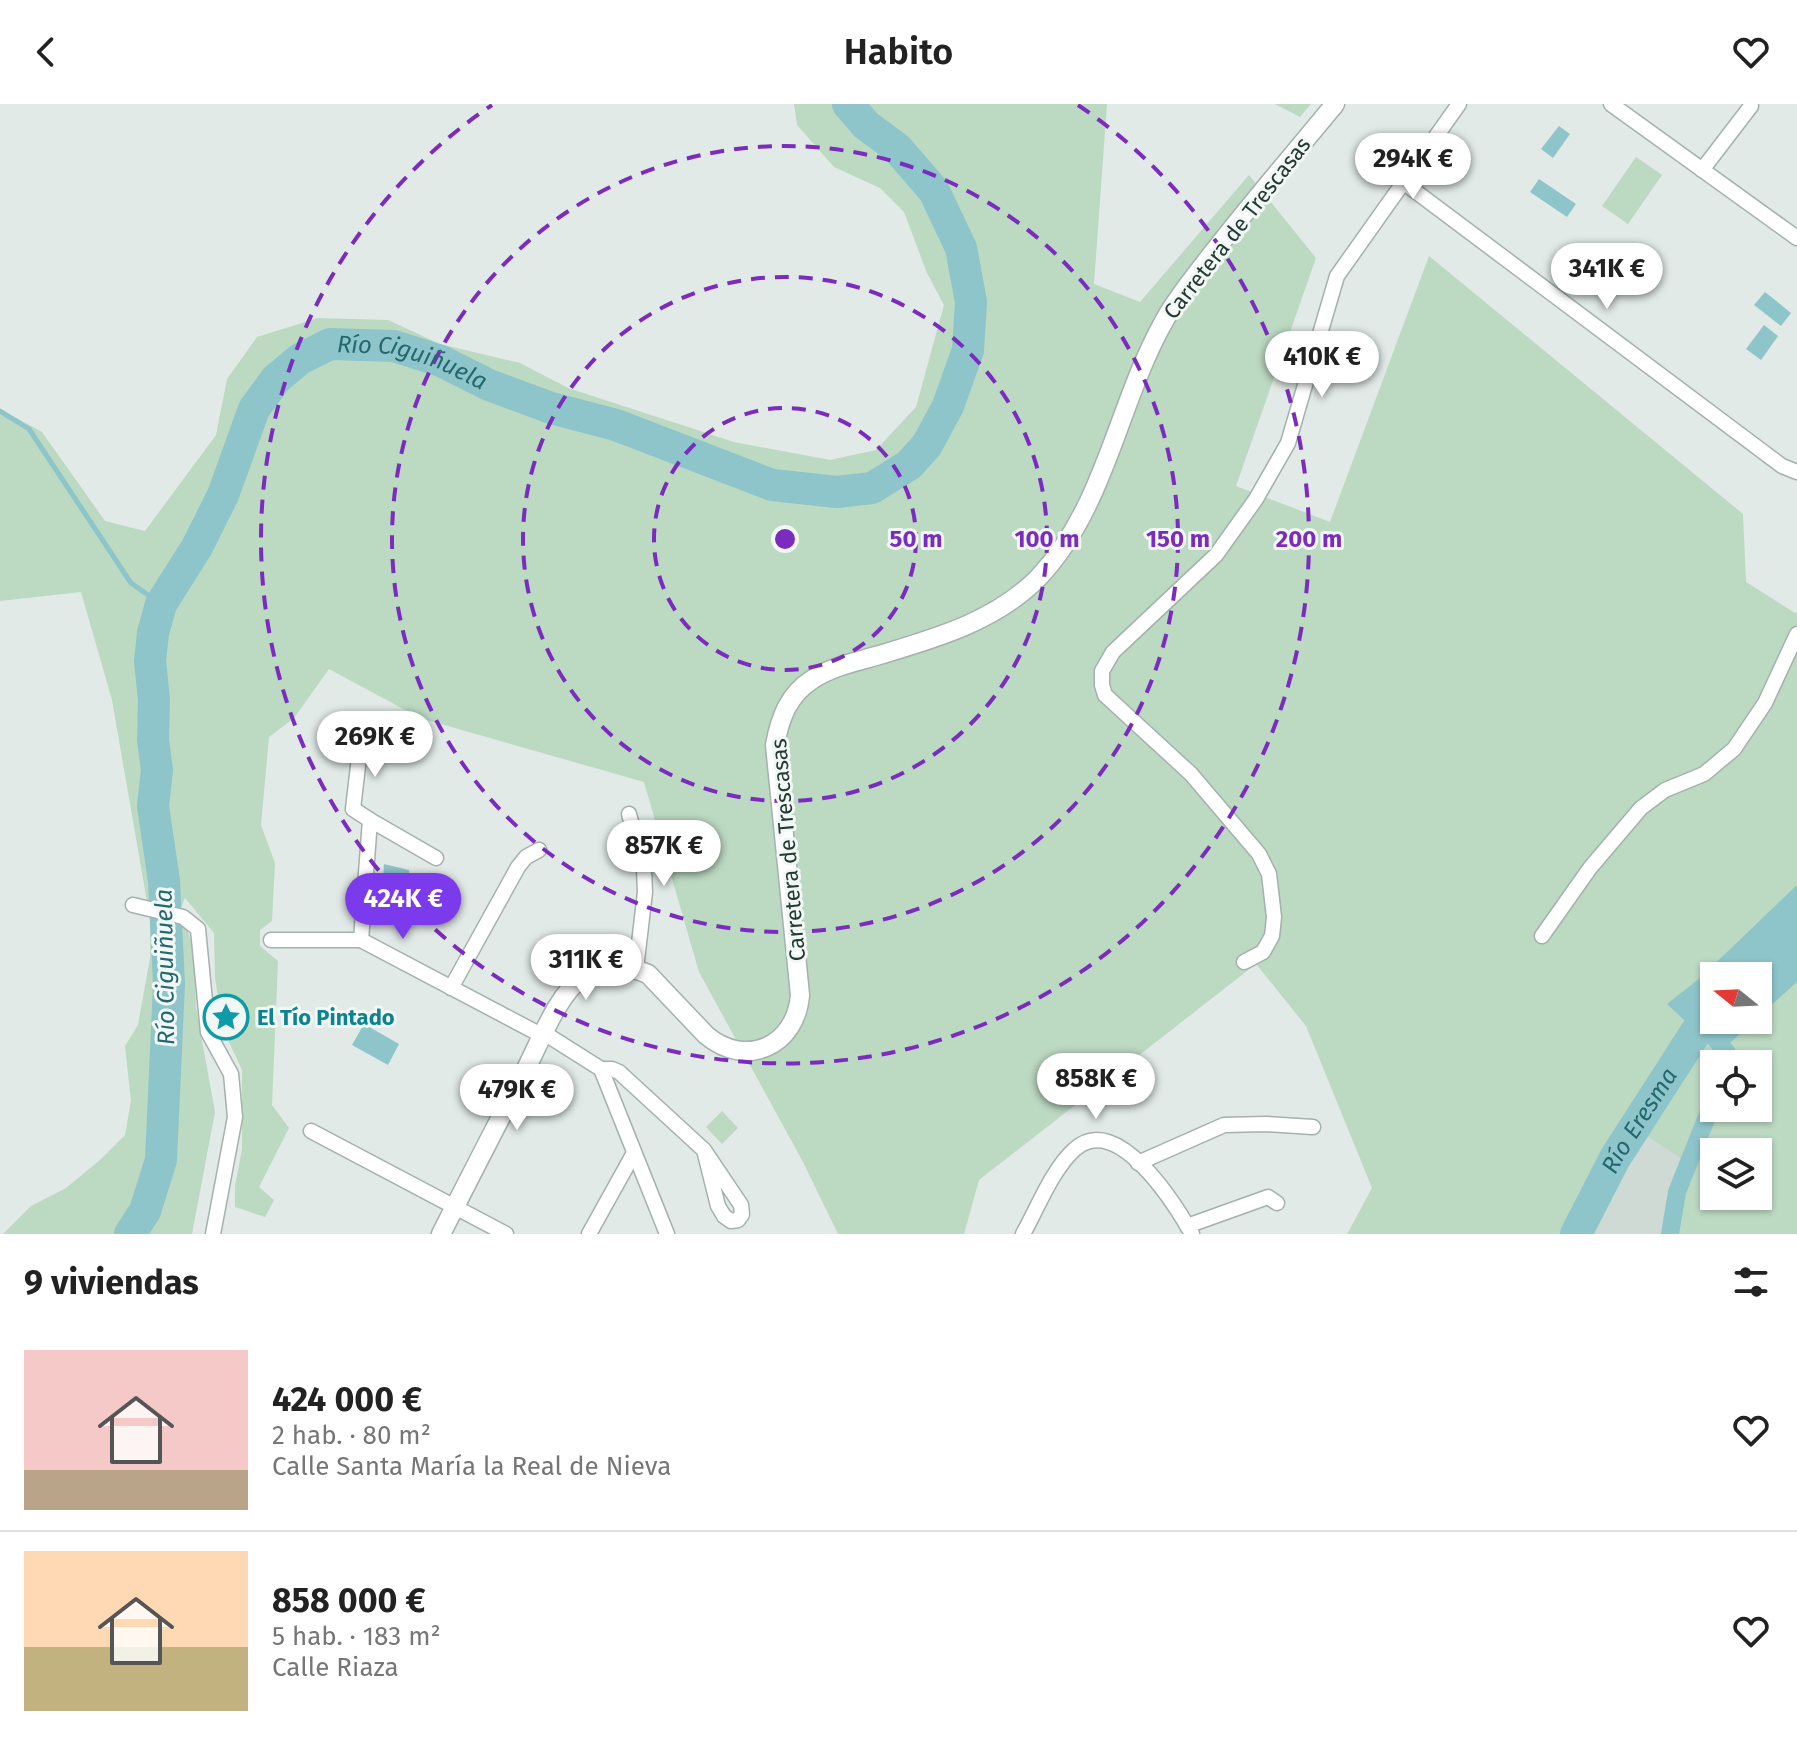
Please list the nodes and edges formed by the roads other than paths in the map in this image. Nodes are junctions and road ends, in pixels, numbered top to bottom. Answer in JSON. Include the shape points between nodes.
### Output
{"nodes":[{"id":1,"x":1335,"y":104,"type":"edge"},
{"id":2,"x":1459,"y":104,"type":"edge"},
{"id":3,"x":1611,"y":104,"type":"edge"},
{"id":4,"x":1751,"y":106,"type":"dead end"},
{"id":5,"x":1702,"y":170,"type":"junction"},
{"id":6,"x":1403,"y":182,"type":"junction"},
{"id":7,"x":1797,"y":238,"type":"edge"},
{"id":8,"x":1796,"y":472,"type":"edge"},
{"id":9,"x":1797,"y":634,"type":"edge"},
{"id":10,"x":360,"y":749,"type":"dead end"},
{"id":11,"x":629,"y":814,"type":"dead end"},
{"id":12,"x":370,"y":820,"type":"junction"},
{"id":13,"x":539,"y":850,"type":"dead end"},
{"id":14,"x":436,"y":858,"type":"dead end"},
{"id":15,"x":140,"y":907,"type":"dead end"},
{"id":16,"x":1542,"y":936,"type":"dead end"},
{"id":17,"x":271,"y":940,"type":"dead end"},
{"id":18,"x":361,"y":940,"type":"junction"},
{"id":19,"x":1244,"y":962,"type":"dead end"},
{"id":20,"x":636,"y":969,"type":"junction"},
{"id":21,"x":451,"y":988,"type":"junction"},
{"id":22,"x":544,"y":1035,"type":"junction"},
{"id":23,"x":601,"y":1069,"type":"junction"},
{"id":24,"x":1313,"y":1127,"type":"dead end"},
{"id":25,"x":311,"y":1131,"type":"dead end"},
{"id":26,"x":704,"y":1150,"type":"dead end"},
{"id":27,"x":634,"y":1153,"type":"junction"},
{"id":28,"x":1138,"y":1163,"type":"junction"},
{"id":29,"x":1277,"y":1203,"type":"dead end"},
{"id":30,"x":454,"y":1208,"type":"junction"},
{"id":31,"x":1190,"y":1230,"type":"edge"},
{"id":32,"x":213,"y":1234,"type":"edge"},
{"id":33,"x":441,"y":1234,"type":"edge"},
{"id":34,"x":506,"y":1234,"type":"edge"},
{"id":35,"x":589,"y":1234,"type":"edge"},
{"id":36,"x":667,"y":1234,"type":"edge"},
{"id":37,"x":1023,"y":1234,"type":"edge"}],
"edges":[{"from":1,"to":20,"type":"street","name":"Carretera de Trescasas","via":[[1173,306],[1088,503],[1050,564],[1023,591],[974,622],[822,673],[789,702],[775,745],[800,995],[789,1030],[759,1050],[723,1046],[706,1035],[657,981]]},
{"from":2,"to":6,"type":"street"},
{"from":3,"to":5,"type":"street"},
{"from":4,"to":5,"type":"street"},
{"from":5,"to":7,"type":"street"},
{"from":6,"to":8,"type":"street"},
{"from":6,"to":19,"type":"street","via":[[1337,276],[1288,443],[1256,499],[1216,555],[1113,652],[1102,671],[1102,685],[1112,703],[1191,774],[1263,861],[1271,884],[1272,936],[1263,952]]},
{"from":9,"to":16,"type":"street","via":[[1765,703],[1734,749],[1704,774],[1665,790],[1641,808]]},
{"from":10,"to":12,"type":"street","via":[[353,809]]},
{"from":11,"to":20,"type":"street","via":[[644,869]]},
{"from":12,"to":14,"type":"street"},
{"from":12,"to":18,"type":"street"},
{"from":13,"to":21,"type":"street","via":[[518,867]]},
{"from":15,"to":32,"type":"street","via":[[183,917],[198,929],[208,1032],[231,1074],[234,1125]]},
{"from":17,"to":18,"type":"street"},
{"from":18,"to":21,"type":"street"},
{"from":20,"to":22,"type":"street","via":[[612,966],[583,976],[568,991]]},
{"from":21,"to":22,"type":"street"},
{"from":22,"to":23,"type":"street"},
{"from":22,"to":30,"type":"street"},
{"from":23,"to":26,"type":"street","via":[[617,1071]]},
{"from":23,"to":27,"type":"street"},
{"from":24,"to":28,"type":"street","via":[[1224,1125]]},
{"from":25,"to":30,"type":"street"},
{"from":27,"to":35,"type":"street"},
{"from":27,"to":36,"type":"street"},
{"from":28,"to":31,"type":"street","via":[[1175,1204]]},
{"from":28,"to":37,"type":"street","via":[[1109,1142],[1080,1145],[1063,1163]]},
{"from":29,"to":31,"type":"street","via":[[1268,1197]]},
{"from":30,"to":33,"type":"street"},
{"from":30,"to":34,"type":"street"}]}
